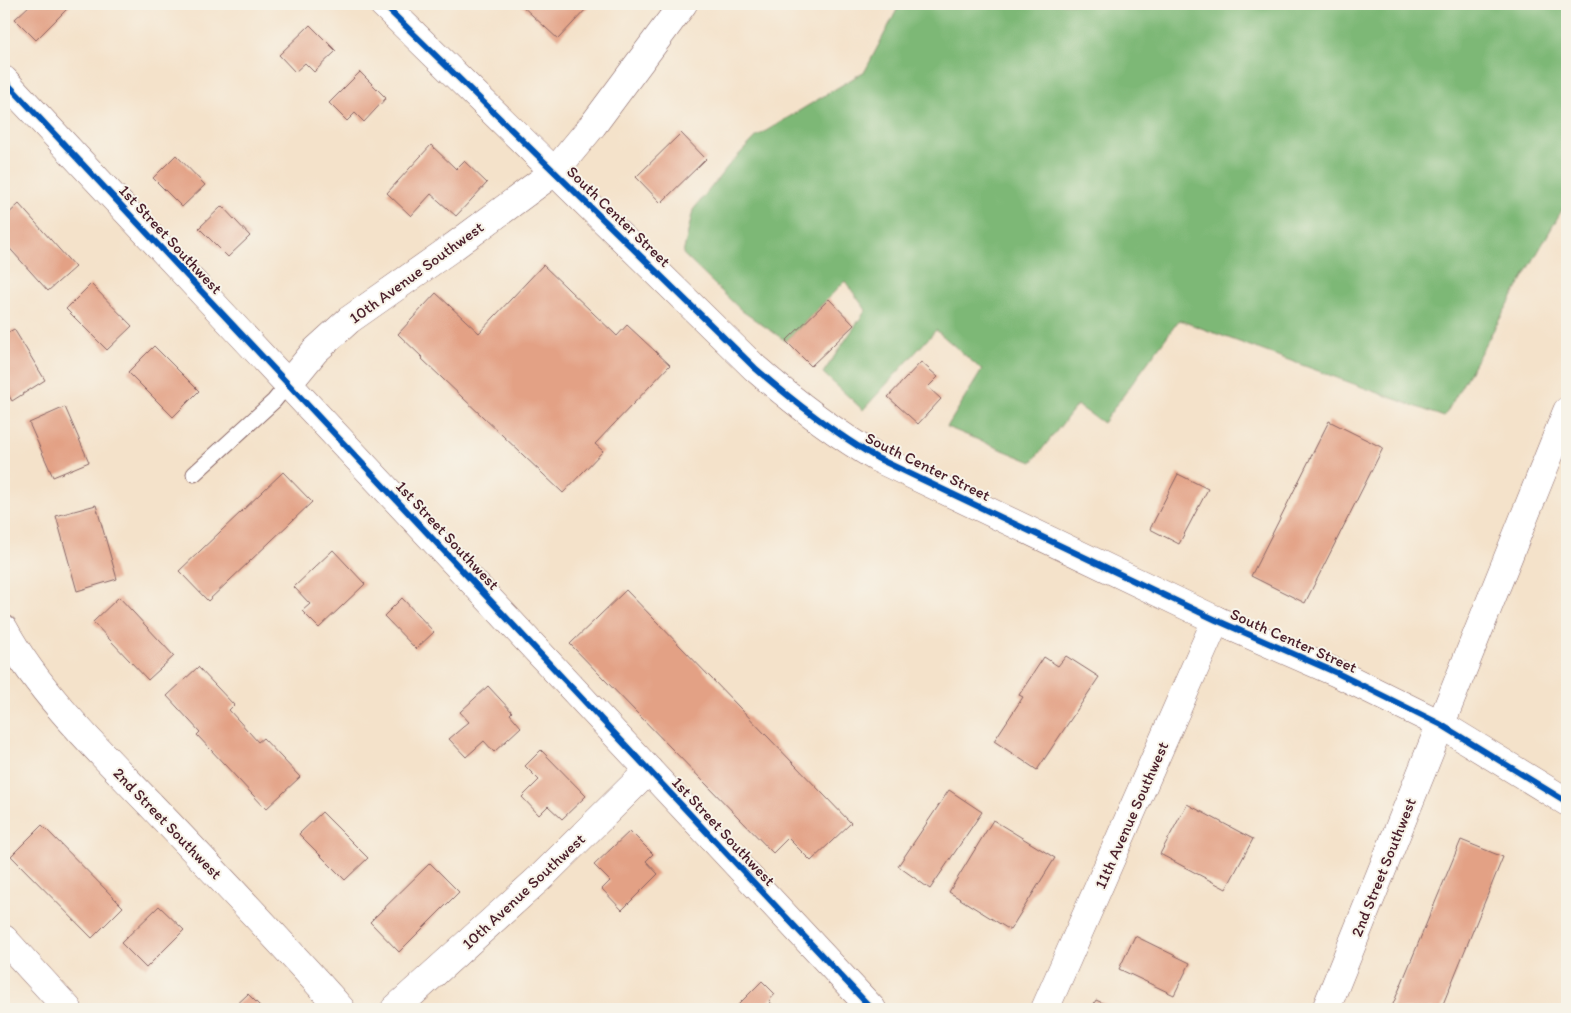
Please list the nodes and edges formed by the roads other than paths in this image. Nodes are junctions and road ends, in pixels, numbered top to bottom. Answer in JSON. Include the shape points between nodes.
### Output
{"nodes":[{"id":1,"x":383,"y":4,"type":"edge"},
{"id":2,"x":683,"y":4,"type":"edge"},
{"id":3,"x":4,"y":80,"type":"edge"},
{"id":4,"x":554,"y":172,"type":"junction"},
{"id":5,"x":288,"y":384,"type":"junction"},
{"id":6,"x":1567,"y":411,"type":"edge"},
{"id":7,"x":194,"y":474,"type":"dead end"},
{"id":8,"x":1216,"y":620,"type":"junction"},
{"id":9,"x":4,"y":629,"type":"edge"},
{"id":10,"x":1440,"y":724,"type":"junction"},
{"id":11,"x":649,"y":770,"type":"junction"},
{"id":12,"x":1567,"y":802,"type":"edge"},
{"id":13,"x":4,"y":939,"type":"edge"},
{"id":14,"x":68,"y":1009,"type":"edge"},
{"id":15,"x":341,"y":1009,"type":"edge"},
{"id":16,"x":395,"y":1009,"type":"edge"},
{"id":17,"x":872,"y":1009,"type":"edge"},
{"id":18,"x":1045,"y":1009,"type":"edge"},
{"id":19,"x":1326,"y":1009,"type":"edge"}],
"edges":[{"from":1,"to":4,"type":"street","name":"South Center Street"},
{"from":2,"to":4,"type":"street","name":"10th Avenue Southwest"},
{"from":3,"to":5,"type":"street","name":"1st Street Southwest"},
{"from":4,"to":5,"type":"street","name":"10th Avenue Southwest","via":[[349,320],[315,351]]},
{"from":4,"to":8,"type":"street","name":"South Center Street","via":[[755,368],[838,435],[877,458]]},
{"from":5,"to":7,"type":"lane"},
{"from":5,"to":11,"type":"street","name":"1st Street Southwest"},
{"from":6,"to":10,"type":"street","name":"2nd Street Southwest"},
{"from":8,"to":10,"type":"street","name":"South Center Street"},
{"from":8,"to":18,"type":"street","name":"11th Avenue Southwest"},
{"from":9,"to":15,"type":"street","name":"2nd Street Southwest","via":[[42,686]]},
{"from":10,"to":12,"type":"street","name":"South Center Street"},
{"from":10,"to":19,"type":"street","name":"2nd Street Southwest"},
{"from":11,"to":16,"type":"street","name":"10th Avenue Southwest","via":[[543,875]]},
{"from":11,"to":17,"type":"street","name":"1st Street Southwest"},
{"from":13,"to":14,"type":"street"}]}
